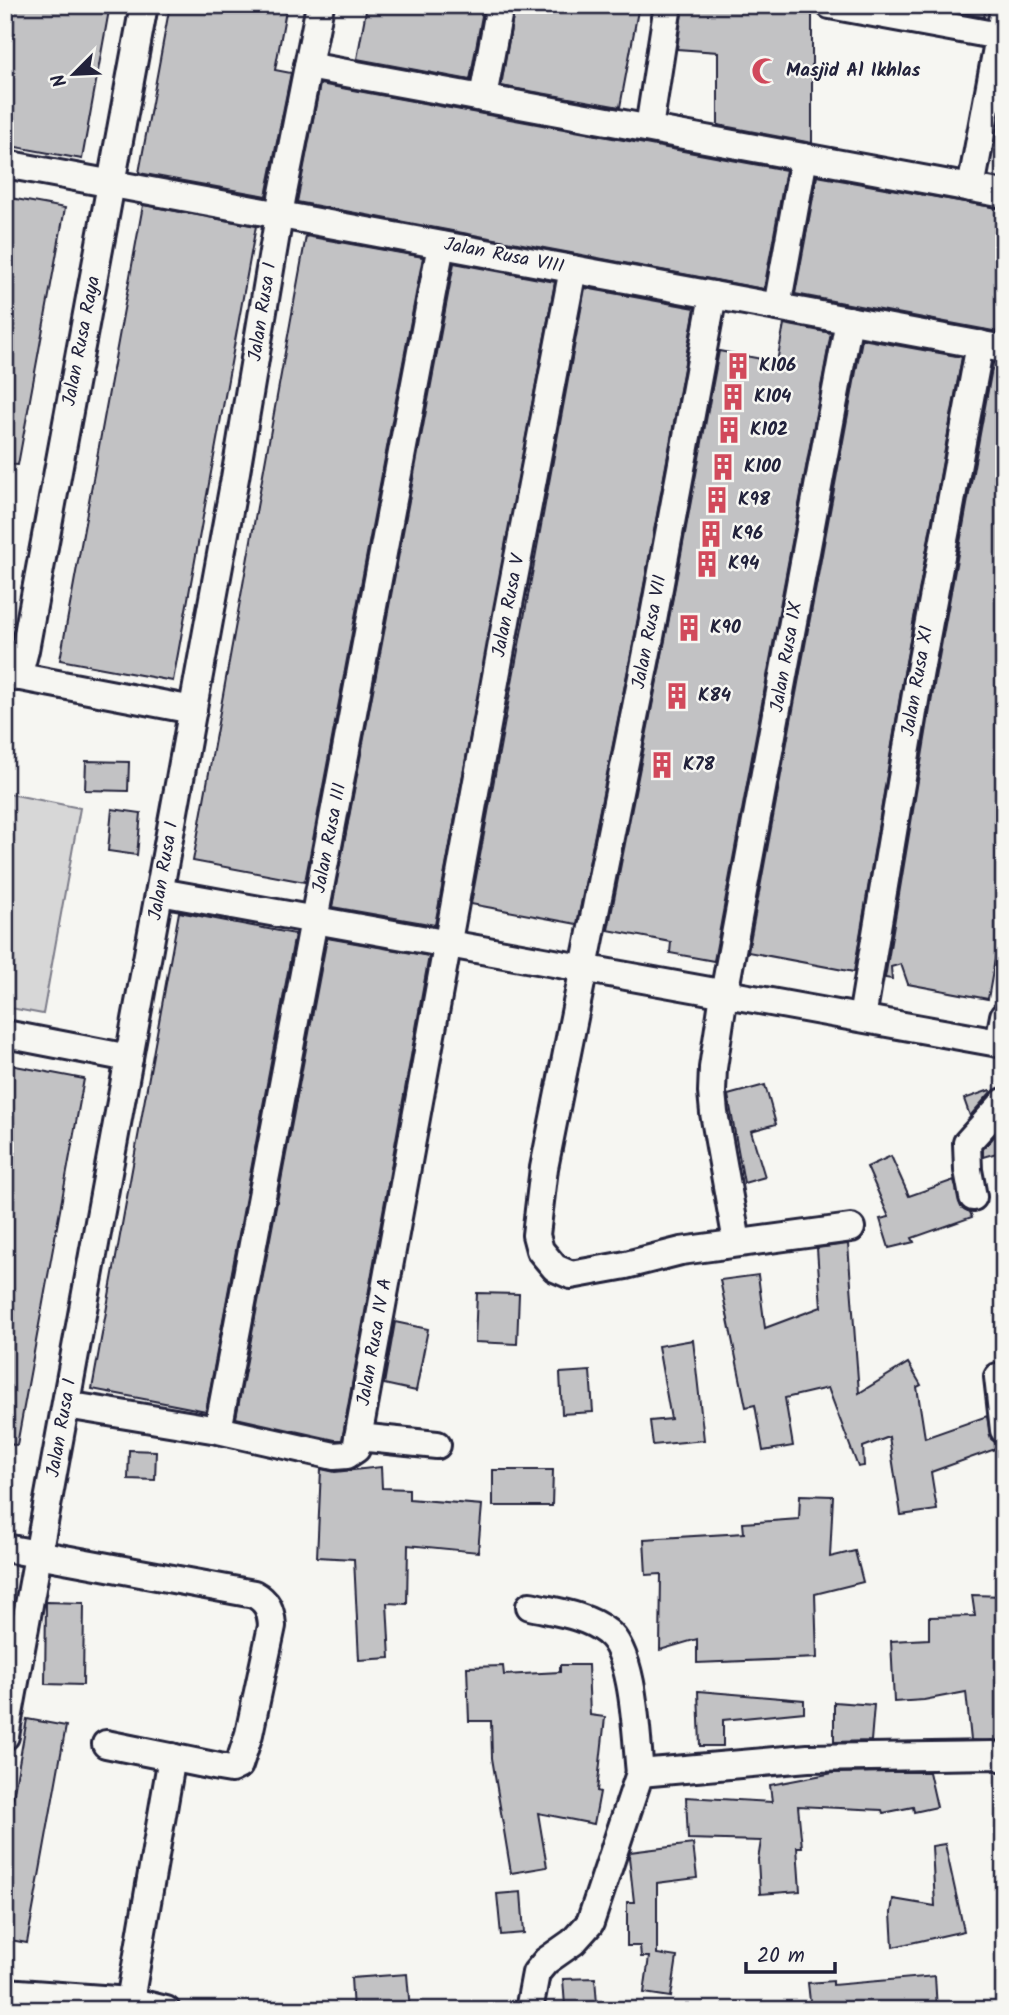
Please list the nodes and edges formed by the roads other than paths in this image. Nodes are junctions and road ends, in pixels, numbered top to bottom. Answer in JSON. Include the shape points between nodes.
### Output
{"nodes":[{"id":1,"x":144,"y":5,"type":"edge"},
{"id":2,"x":320,"y":5,"type":"edge"},
{"id":3,"x":500,"y":5,"type":"edge"},
{"id":4,"x":668,"y":5,"type":"edge"},
{"id":5,"x":832,"y":6,"type":"edge"},
{"id":6,"x":1004,"y":10,"type":"edge"},
{"id":7,"x":999,"y":36,"type":"junction"},
{"id":8,"x":308,"y":66,"type":"junction"},
{"id":9,"x":483,"y":97,"type":"junction"},
{"id":10,"x":649,"y":128,"type":"junction"},
{"id":11,"x":804,"y":157,"type":"junction"},
{"id":12,"x":5,"y":164,"type":"edge"},
{"id":13,"x":111,"y":184,"type":"junction"},
{"id":14,"x":971,"y":188,"type":"junction"},
{"id":15,"x":1004,"y":194,"type":"edge"},
{"id":16,"x":279,"y":215,"type":"junction"},
{"id":17,"x":441,"y":244,"type":"junction"},
{"id":18,"x":573,"y":269,"type":"junction"},
{"id":19,"x":713,"y":295,"type":"junction"},
{"id":20,"x":777,"y":307,"type":"junction"},
{"id":21,"x":849,"y":320,"type":"junction"},
{"id":22,"x":992,"y":346,"type":"edge"},
{"id":23,"x":12,"y":676,"type":"edge"},
{"id":24,"x":193,"y":710,"type":"junction"},
{"id":25,"x":160,"y":892,"type":"junction"},
{"id":26,"x":314,"y":920,"type":"junction"},
{"id":27,"x":447,"y":944,"type":"junction"},
{"id":28,"x":585,"y":969,"type":"junction"},
{"id":29,"x":724,"y":994,"type":"junction"},
{"id":30,"x":1004,"y":1016,"type":"edge"},
{"id":31,"x":862,"y":1018,"type":"junction"},
{"id":32,"x":5,"y":1034,"type":"edge"},
{"id":33,"x":1001,"y":1043,"type":"edge"},
{"id":34,"x":129,"y":1058,"type":"junction"},
{"id":35,"x":1004,"y":1102,"type":"edge"},
{"id":36,"x":973,"y":1196,"type":"dead end"},
{"id":37,"x":851,"y":1228,"type":"dead end"},
{"id":38,"x":737,"y":1242,"type":"junction"},
{"id":39,"x":998,"y":1377,"type":"dead end"},
{"id":40,"x":66,"y":1405,"type":"junction"},
{"id":41,"x":218,"y":1430,"type":"junction"},
{"id":42,"x":1004,"y":1430,"type":"edge"},
{"id":43,"x":358,"y":1437,"type":"junction"},
{"id":44,"x":437,"y":1445,"type":"dead end"},
{"id":45,"x":5,"y":1548,"type":"edge"},
{"id":46,"x":39,"y":1554,"type":"junction"},
{"id":47,"x":530,"y":1606,"type":"dead end"},
{"id":48,"x":5,"y":1736,"type":"edge"},
{"id":49,"x":106,"y":1744,"type":"dead end"},
{"id":50,"x":172,"y":1757,"type":"junction"},
{"id":51,"x":1004,"y":1758,"type":"edge"},
{"id":52,"x":640,"y":1773,"type":"junction"},
{"id":53,"x":5,"y":1992,"type":"edge"},
{"id":54,"x":130,"y":2001,"type":"junction"},
{"id":55,"x":166,"y":2010,"type":"edge"},
{"id":56,"x":529,"y":2010,"type":"edge"}],
"edges":[{"from":1,"to":13,"type":"street","name":"Jalan Rusa Raya"},
{"from":2,"to":8,"type":"street","name":"Jalan Rusa I"},
{"from":3,"to":9,"type":"street"},
{"from":4,"to":10,"type":"street"},
{"from":5,"to":7,"type":"street"},
{"from":6,"to":7,"type":"street"},
{"from":7,"to":14,"type":"street"},
{"from":8,"to":9,"type":"street"},
{"from":8,"to":16,"type":"street","name":"Jalan Rusa I"},
{"from":9,"to":10,"type":"street"},
{"from":10,"to":11,"type":"street"},
{"from":11,"to":14,"type":"street"},
{"from":11,"to":20,"type":"street"},
{"from":12,"to":13,"type":"street","name":"Jalan Rusa VIII"},
{"from":13,"to":16,"type":"street","name":"Jalan Rusa VIII"},
{"from":13,"to":23,"type":"street","name":"Jalan Rusa Raya","via":[[25,650]]},
{"from":14,"to":15,"type":"street"},
{"from":16,"to":17,"type":"street","name":"Jalan Rusa VIII"},
{"from":16,"to":24,"type":"street","name":"Jalan Rusa I"},
{"from":17,"to":18,"type":"street","name":"Jalan Rusa VIII"},
{"from":17,"to":26,"type":"street","name":"Jalan Rusa III"},
{"from":18,"to":19,"type":"street","name":"Jalan Rusa VIII"},
{"from":18,"to":27,"type":"street","name":"Jalan Rusa V"},
{"from":19,"to":20,"type":"street","name":"Jalan Rusa VIII"},
{"from":19,"to":28,"type":"street","name":"Jalan Rusa VII"},
{"from":20,"to":21,"type":"street","name":"Jalan Rusa VIII"},
{"from":21,"to":22,"type":"street","name":"Jalan Rusa VIII"},
{"from":21,"to":29,"type":"street","name":"Jalan Rusa IX"},
{"from":22,"to":31,"type":"street","name":"Jalan Rusa XI","via":[[919,676]]},
{"from":23,"to":24,"type":"street"},
{"from":24,"to":25,"type":"street","name":"Jalan Rusa I"},
{"from":25,"to":26,"type":"street"},
{"from":25,"to":34,"type":"street","name":"Jalan Rusa I"},
{"from":26,"to":27,"type":"street"},
{"from":26,"to":41,"type":"street","name":"Jalan Rusa III"},
{"from":27,"to":28,"type":"street"},
{"from":27,"to":43,"type":"street","name":"Jalan Rusa IV A"},
{"from":28,"to":29,"type":"street"},
{"from":28,"to":38,"type":"street","name":"Jalan Rusa VII","via":[[544,1168],[536,1235],[541,1250],[555,1268],[571,1275]]},
{"from":29,"to":31,"type":"street"},
{"from":29,"to":38,"type":"street","name":"Jalan Rusa IX","via":[[712,1092]]},
{"from":30,"to":33,"type":"street"},
{"from":31,"to":33,"type":"street"},
{"from":32,"to":34,"type":"street"},
{"from":34,"to":40,"type":"street","name":"Jalan Rusa I"},
{"from":35,"to":36,"type":"street","via":[[967,1143]]},
{"from":37,"to":38,"type":"street"},
{"from":39,"to":42,"type":"street"},
{"from":40,"to":41,"type":"street"},
{"from":40,"to":46,"type":"street","name":"Jalan Rusa I"},
{"from":41,"to":43,"type":"street","via":[[334,1456],[356,1449]]},
{"from":43,"to":44,"type":"street"},
{"from":45,"to":46,"type":"street"},
{"from":46,"to":48,"type":"street","name":"Jalan Rusa I"},
{"from":46,"to":50,"type":"street","via":[[254,1594],[265,1602],[272,1626],[242,1761],[231,1769]]},
{"from":47,"to":52,"type":"street","via":[[585,1619],[620,1645],[628,1666]]},
{"from":49,"to":50,"type":"street"},
{"from":50,"to":54,"type":"street"},
{"from":51,"to":52,"type":"street","via":[[808,1758]]},
{"from":52,"to":56,"type":"street","via":[[590,1923],[536,1973]]},
{"from":53,"to":54,"type":"street"},
{"from":54,"to":55,"type":"street"}]}
